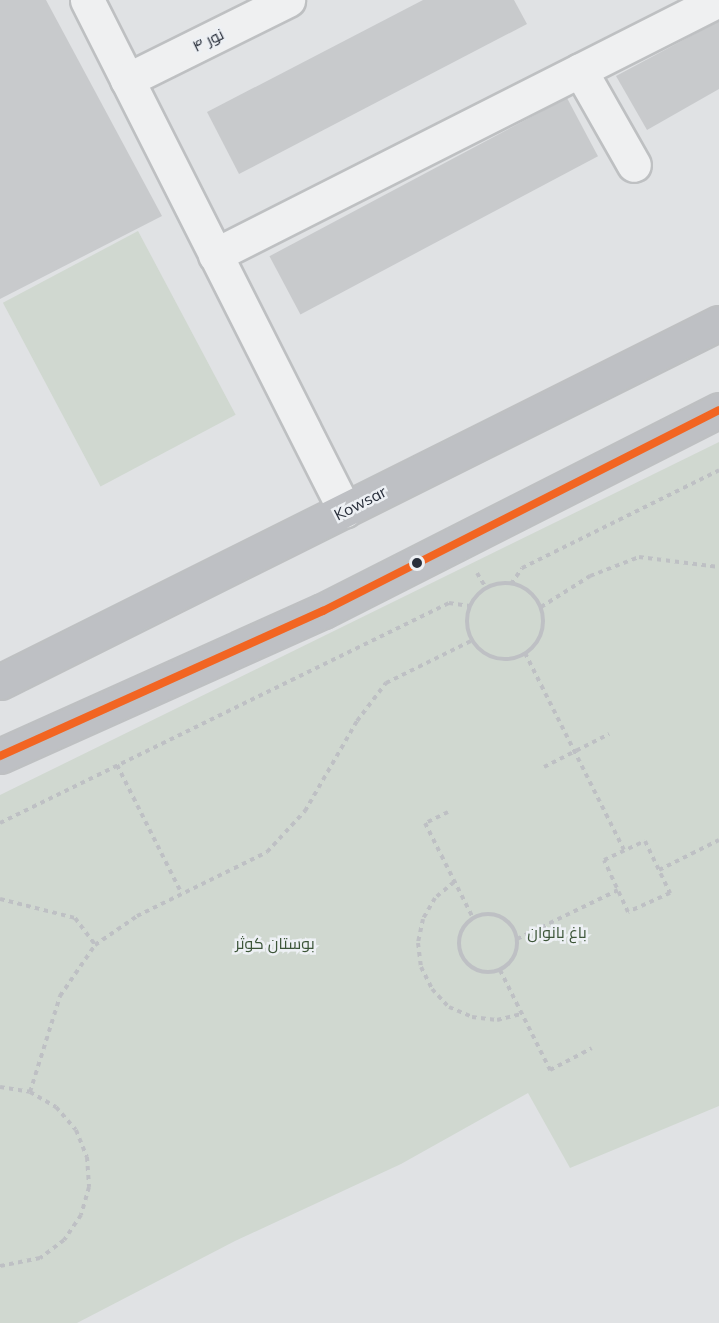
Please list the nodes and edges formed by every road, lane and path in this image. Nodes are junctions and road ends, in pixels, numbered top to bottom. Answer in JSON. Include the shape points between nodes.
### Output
{"nodes":[{"id":1,"x":87,"y":0,"type":"edge"},
{"id":2,"x":288,"y":0,"type":"edge"},
{"id":3,"x":719,"y":0,"type":"edge"},
{"id":4,"x":580,"y":70,"type":"junction"},
{"id":5,"x":127,"y":80,"type":"junction"},
{"id":6,"x":634,"y":165,"type":"dead end"},
{"id":7,"x":216,"y":255,"type":"junction"},
{"id":8,"x":719,"y":323,"type":"edge"},
{"id":9,"x":719,"y":410,"type":"edge"},
{"id":10,"x":719,"y":470,"type":"edge"},
{"id":11,"x":345,"y":511,"type":"junction"},
{"id":12,"x":473,"y":566,"type":"dead end"},
{"id":13,"x":719,"y":567,"type":"edge"},
{"id":14,"x":511,"y":584,"type":"junction"},
{"id":15,"x":486,"y":588,"type":"junction"},
{"id":16,"x":470,"y":606,"type":"junction"},
{"id":17,"x":540,"y":607,"type":"junction"},
{"id":18,"x":473,"y":640,"type":"junction"},
{"id":19,"x":525,"y":653,"type":"junction"},
{"id":20,"x":0,"y":682,"type":"edge"},
{"id":21,"x":609,"y":734,"type":"dead end"},
{"id":22,"x":575,"y":751,"type":"junction"},
{"id":23,"x":0,"y":756,"type":"edge"},
{"id":24,"x":117,"y":765,"type":"junction"},
{"id":25,"x":544,"y":767,"type":"dead end"},
{"id":26,"x":448,"y":812,"type":"dead end"},
{"id":27,"x":0,"y":823,"type":"edge"},
{"id":28,"x":719,"y":840,"type":"edge"},
{"id":29,"x":624,"y":850,"type":"junction"},
{"id":30,"x":659,"y":870,"type":"junction"},
{"id":31,"x":454,"y":882,"type":"junction"},
{"id":32,"x":618,"y":890,"type":"junction"},
{"id":33,"x":182,"y":894,"type":"junction"},
{"id":34,"x":0,"y":898,"type":"edge"},
{"id":35,"x":473,"y":918,"type":"junction"},
{"id":36,"x":518,"y":939,"type":"junction"},
{"id":37,"x":95,"y":945,"type":"junction"},
{"id":38,"x":500,"y":970,"type":"junction"},
{"id":39,"x":521,"y":1014,"type":"junction"},
{"id":40,"x":592,"y":1048,"type":"dead end"},
{"id":41,"x":0,"y":1087,"type":"edge"},
{"id":42,"x":30,"y":1092,"type":"junction"},
{"id":43,"x":0,"y":1266,"type":"edge"}],
"edges":[{"from":1,"to":5,"type":"street"},
{"from":2,"to":5,"type":"street","name":"نور ۴"},
{"from":3,"to":4,"type":"street"},
{"from":4,"to":6,"type":"street"},
{"from":4,"to":7,"type":"street"},
{"from":5,"to":7,"type":"street"},
{"from":7,"to":11,"type":"street"},
{"from":8,"to":11,"type":"street","name":"Kowsar"},
{"from":9,"to":23,"type":"street","via":[[323,611]]},
{"from":10,"to":14,"type":"path","via":[[522,568]]},
{"from":11,"to":20,"type":"street","name":"Kowsar"},
{"from":12,"to":15,"type":"path"},
{"from":13,"to":17,"type":"path","via":[[639,557],[590,576]]},
{"from":14,"to":15,"type":"path"},
{"from":14,"to":17,"type":"path","via":[[534,596]]},
{"from":15,"to":16,"type":"path"},
{"from":16,"to":18,"type":"path","via":[[468,630]]},
{"from":16,"to":24,"type":"path","via":[[449,603]]},
{"from":17,"to":19,"type":"path","via":[[542,632]]},
{"from":18,"to":19,"type":"path","via":[[491,656],[514,658]]},
{"from":18,"to":33,"type":"path","via":[[386,683],[357,721],[305,811],[267,852]]},
{"from":19,"to":22,"type":"path"},
{"from":21,"to":22,"type":"path"},
{"from":22,"to":25,"type":"path"},
{"from":22,"to":29,"type":"path"},
{"from":24,"to":27,"type":"path"},
{"from":24,"to":33,"type":"path"},
{"from":26,"to":31,"type":"path","via":[[425,823]]},
{"from":28,"to":30,"type":"path"},
{"from":29,"to":30,"type":"path","via":[[645,841]]},
{"from":29,"to":32,"type":"path","via":[[604,860]]},
{"from":30,"to":32,"type":"path","via":[[670,893],[628,912]]},
{"from":31,"to":35,"type":"path"},
{"from":31,"to":39,"type":"path","via":[[435,898],[421,927],[421,967],[432,989],[450,1007],[472,1017],[497,1020]]},
{"from":32,"to":36,"type":"path"},
{"from":33,"to":37,"type":"path","via":[[137,916]]},
{"from":34,"to":37,"type":"path","via":[[75,918]]},
{"from":35,"to":36,"type":"path","via":[[501,916]]},
{"from":35,"to":38,"type":"path","via":[[460,933],[460,953],[472,968],[490,973]]},
{"from":36,"to":38,"type":"path","via":[[514,958]]},
{"from":37,"to":42,"type":"path","via":[[60,996]]},
{"from":38,"to":39,"type":"path"},
{"from":39,"to":40,"type":"path","via":[[550,1070]]},
{"from":41,"to":42,"type":"path"},
{"from":42,"to":43,"type":"path","via":[[56,1107],[76,1130],[87,1157],[88,1187],[81,1215],[64,1240],[40,1258]]}]}
